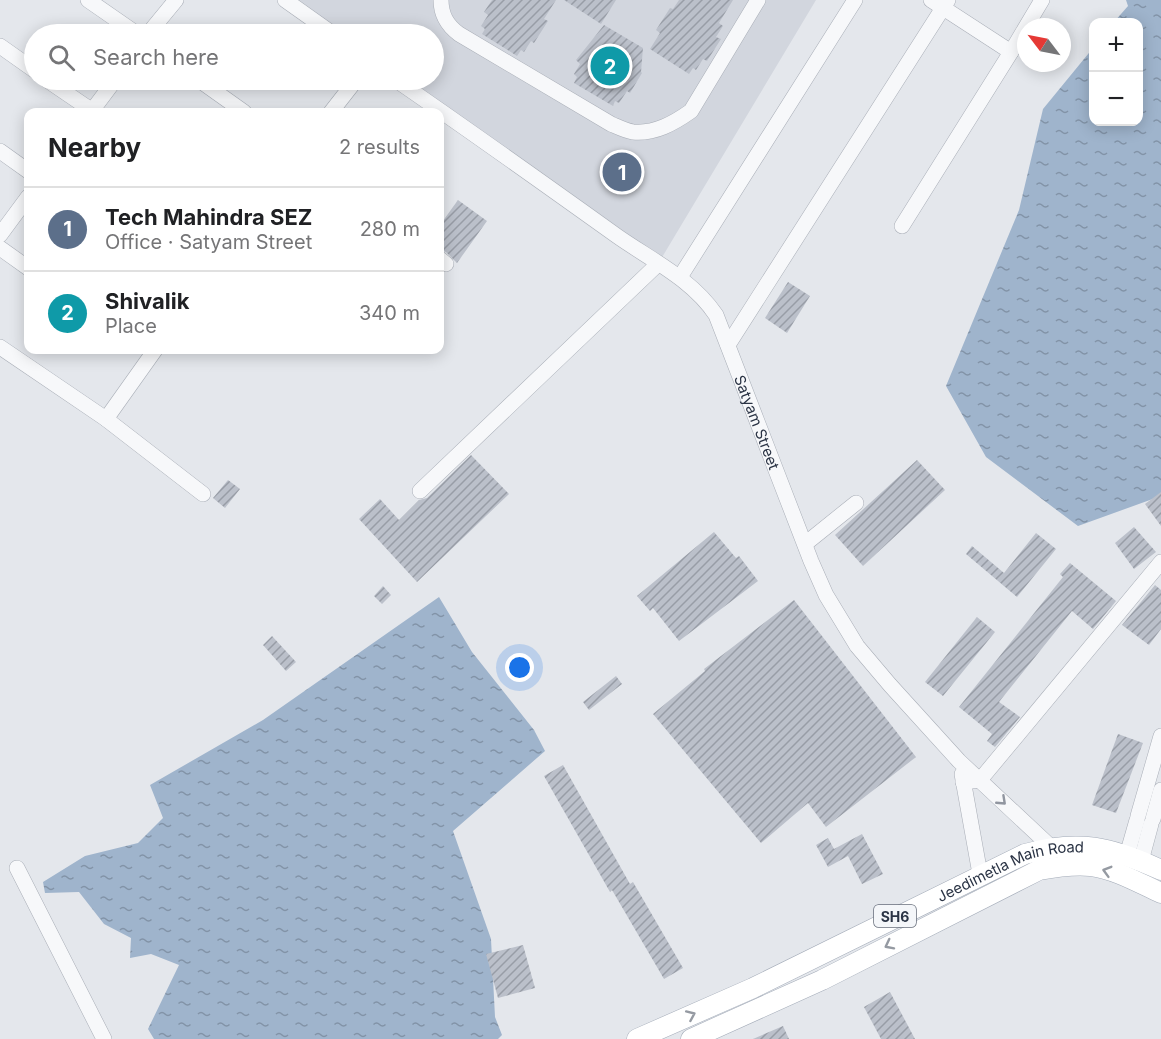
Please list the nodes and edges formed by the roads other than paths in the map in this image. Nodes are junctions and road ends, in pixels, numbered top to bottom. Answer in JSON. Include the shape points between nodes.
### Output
{"nodes":[{"id":1,"x":88,"y":0,"type":"edge"},
{"id":2,"x":176,"y":0,"type":"edge"},
{"id":3,"x":285,"y":0,"type":"edge"},
{"id":4,"x":441,"y":0,"type":"edge"},
{"id":5,"x":758,"y":0,"type":"edge"},
{"id":6,"x":855,"y":0,"type":"edge"},
{"id":7,"x":1042,"y":0,"type":"edge"},
{"id":8,"x":941,"y":2,"type":"edge"},
{"id":9,"x":123,"y":24,"type":"edge"},
{"id":10,"x":156,"y":24,"type":"edge"},
{"id":11,"x":319,"y":24,"type":"edge"},
{"id":12,"x":0,"y":46,"type":"edge"},
{"id":13,"x":1011,"y":52,"type":"junction"},
{"id":14,"x":24,"y":63,"type":"edge"},
{"id":15,"x":61,"y":90,"type":"edge"},
{"id":16,"x":108,"y":90,"type":"edge"},
{"id":17,"x":213,"y":90,"type":"edge"},
{"id":18,"x":348,"y":90,"type":"edge"},
{"id":19,"x":408,"y":90,"type":"edge"},
{"id":20,"x":86,"y":108,"type":"edge"},
{"id":21,"x":95,"y":108,"type":"edge"},
{"id":22,"x":238,"y":108,"type":"edge"},
{"id":23,"x":334,"y":108,"type":"edge"},
{"id":24,"x":430,"y":108,"type":"edge"},
{"id":25,"x":444,"y":120,"type":"edge"},
{"id":26,"x":0,"y":151,"type":"edge"},
{"id":27,"x":24,"y":168,"type":"edge"},
{"id":28,"x":24,"y":202,"type":"edge"},
{"id":29,"x":902,"y":226,"type":"dead end"},
{"id":30,"x":0,"y":235,"type":"edge"},
{"id":31,"x":0,"y":248,"type":"edge"},
{"id":32,"x":658,"y":264,"type":"junction"},
{"id":33,"x":24,"y":265,"type":"edge"},
{"id":34,"x":680,"y":277,"type":"junction"},
{"id":35,"x":728,"y":345,"type":"junction"},
{"id":36,"x":0,"y":347,"type":"edge"},
{"id":37,"x":147,"y":354,"type":"edge"},
{"id":38,"x":106,"y":419,"type":"junction"},
{"id":39,"x":420,"y":491,"type":"dead end"},
{"id":40,"x":203,"y":494,"type":"dead end"},
{"id":41,"x":856,"y":503,"type":"dead end"},
{"id":42,"x":804,"y":544,"type":"junction"},
{"id":43,"x":1161,"y":562,"type":"edge"},
{"id":44,"x":1161,"y":736,"type":"edge"},
{"id":45,"x":959,"y":761,"type":"junction"},
{"id":46,"x":980,"y":780,"type":"junction"},
{"id":47,"x":963,"y":782,"type":"junction"},
{"id":48,"x":1161,"y":790,"type":"edge"},
{"id":49,"x":1145,"y":820,"type":"junction"},
{"id":50,"x":1051,"y":847,"type":"junction"},
{"id":51,"x":1134,"y":858,"type":"junction"},
{"id":52,"x":16,"y":868,"type":"dead end"},
{"id":53,"x":1161,"y":870,"type":"edge"},
{"id":54,"x":980,"y":874,"type":"junction"},
{"id":55,"x":1161,"y":893,"type":"edge"},
{"id":56,"x":711,"y":1035,"type":"edge"},
{"id":57,"x":104,"y":1039,"type":"edge"},
{"id":58,"x":637,"y":1039,"type":"edge"},
{"id":59,"x":691,"y":1039,"type":"edge"}],
"edges":[{"from":1,"to":9,"type":"street"},
{"from":2,"to":10,"type":"street"},
{"from":3,"to":11,"type":"street"},
{"from":4,"to":5,"type":"street","via":[[441,12],[459,34],[611,124],[633,132],[654,131],[691,111]]},
{"from":6,"to":34,"type":"street"},
{"from":7,"to":13,"type":"street"},
{"from":8,"to":13,"type":"street"},
{"from":8,"to":35,"type":"street"},
{"from":12,"to":14,"type":"street"},
{"from":13,"to":29,"type":"street"},
{"from":15,"to":20,"type":"street"},
{"from":16,"to":21,"type":"street"},
{"from":17,"to":22,"type":"street"},
{"from":18,"to":23,"type":"street"},
{"from":19,"to":24,"type":"street","name":"Satyam Street"},
{"from":25,"to":32,"type":"street","name":"Satyam Street"},
{"from":26,"to":27,"type":"street"},
{"from":28,"to":30,"type":"street"},
{"from":31,"to":33,"type":"street"},
{"from":32,"to":34,"type":"street","name":"Satyam Street"},
{"from":32,"to":39,"type":"street"},
{"from":34,"to":35,"type":"street","name":"Satyam Street","via":[[707,301]]},
{"from":35,"to":42,"type":"street","name":"Satyam Street"},
{"from":36,"to":38,"type":"street"},
{"from":37,"to":38,"type":"street"},
{"from":38,"to":40,"type":"street"},
{"from":41,"to":42,"type":"street"},
{"from":42,"to":45,"type":"street","name":"Satyam Street","via":[[826,595],[857,646]]},
{"from":43,"to":46,"type":"street"},
{"from":44,"to":49,"type":"street"},
{"from":45,"to":46,"type":"street","name":"Satyam Street"},
{"from":45,"to":47,"type":"street"},
{"from":46,"to":47,"type":"street"},
{"from":46,"to":50,"type":"street","name":"Satyam Street","one_way":true},
{"from":47,"to":54,"type":"street"},
{"from":48,"to":49,"type":"street"},
{"from":49,"to":51,"type":"street"},
{"from":50,"to":51,"type":"main road","name":"Jeedimetla Main Road","number":"SH6","via":[[1104,848]]},
{"from":50,"to":54,"type":"main road","name":"Jeedimetla Main Road","number":"SH6","via":[[1024,854]]},
{"from":51,"to":53,"type":"main road","name":"Jeedimetla Main Road","number":"SH6"},
{"from":52,"to":57,"type":"street"},
{"from":58,"to":54,"type":"main road","name":"Jeedimetla Main Road","number":"SH6","one_way":true,"via":[[753,988]]},
{"from":55,"to":56,"type":"main road","name":"Jeedimetla Main Road","number":"SH6","one_way":true,"via":[[1090,866],[1039,870]]},
{"from":56,"to":59,"type":"main road","name":"Jeedimetla Main Road","number":"SH6"}]}
